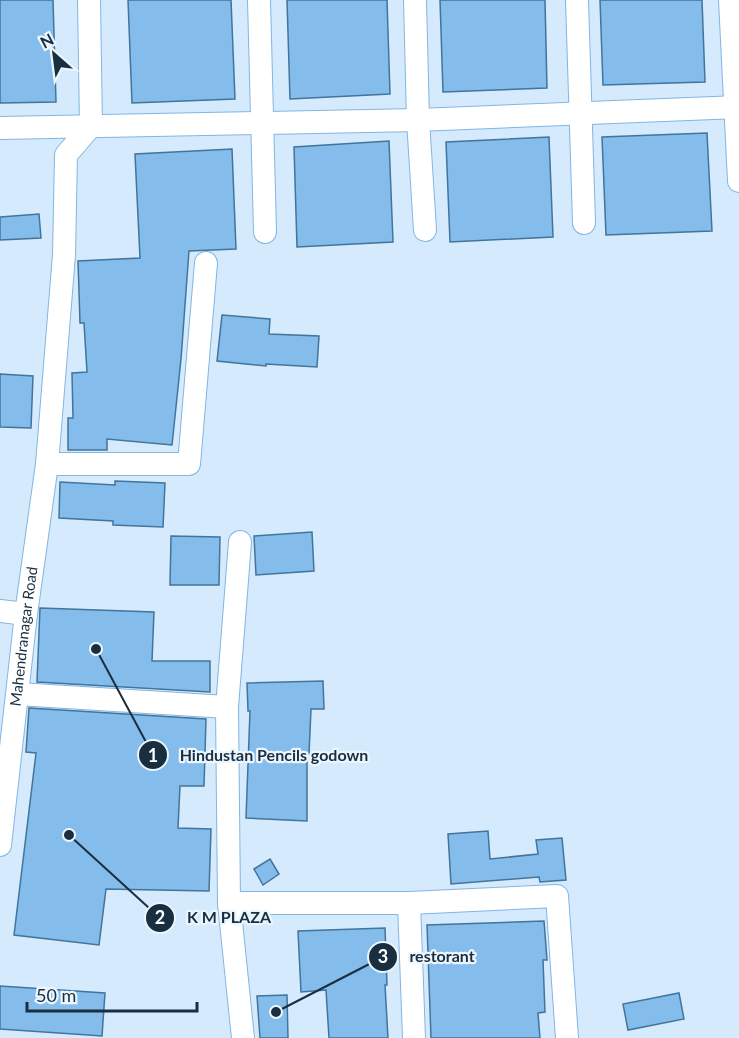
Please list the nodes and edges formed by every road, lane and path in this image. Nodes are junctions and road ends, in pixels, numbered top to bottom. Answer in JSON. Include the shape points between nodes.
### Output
{"nodes":[{"id":1,"x":89,"y":0,"type":"edge"},
{"id":2,"x":259,"y":0,"type":"edge"},
{"id":3,"x":415,"y":0,"type":"edge"},
{"id":4,"x":577,"y":0,"type":"edge"},
{"id":5,"x":730,"y":0,"type":"edge"},
{"id":6,"x":737,"y":107,"type":"edge"},
{"id":7,"x":580,"y":114,"type":"junction"},
{"id":8,"x":418,"y":120,"type":"junction"},
{"id":9,"x":261,"y":123,"type":"junction"},
{"id":10,"x":91,"y":126,"type":"junction"},
{"id":11,"x":0,"y":128,"type":"edge"},
{"id":12,"x":739,"y":181,"type":"edge"},
{"id":13,"x":584,"y":223,"type":"dead end"},
{"id":14,"x":424,"y":230,"type":"dead end"},
{"id":15,"x":266,"y":232,"type":"dead end"},
{"id":16,"x":206,"y":263,"type":"dead end"},
{"id":17,"x":47,"y":464,"type":"junction"},
{"id":18,"x":240,"y":542,"type":"dead end"},
{"id":19,"x":0,"y":611,"type":"edge"},
{"id":20,"x":26,"y":614,"type":"junction"},
{"id":21,"x":18,"y":694,"type":"junction"},
{"id":22,"x":227,"y":707,"type":"junction"},
{"id":23,"x":0,"y":845,"type":"edge"},
{"id":24,"x":229,"y":903,"type":"junction"},
{"id":25,"x":410,"y":903,"type":"junction"},
{"id":26,"x":243,"y":1038,"type":"edge"},
{"id":27,"x":414,"y":1038,"type":"edge"},
{"id":28,"x":567,"y":1038,"type":"edge"}],
"edges":[{"from":1,"to":10,"type":"street"},
{"from":2,"to":9,"type":"street"},
{"from":3,"to":8,"type":"street"},
{"from":4,"to":7,"type":"street"},
{"from":5,"to":6,"type":"street"},
{"from":6,"to":7,"type":"street"},
{"from":6,"to":12,"type":"street"},
{"from":7,"to":8,"type":"street"},
{"from":7,"to":13,"type":"street"},
{"from":8,"to":9,"type":"street"},
{"from":8,"to":14,"type":"street"},
{"from":9,"to":10,"type":"street"},
{"from":9,"to":15,"type":"street"},
{"from":10,"to":11,"type":"street"},
{"from":10,"to":17,"type":"street","name":"Mahendranagar Road","via":[[66,155],[64,255]]},
{"from":16,"to":17,"type":"street","via":[[189,464]]},
{"from":17,"to":20,"type":"street","name":"Mahendranagar Road"},
{"from":18,"to":22,"type":"street"},
{"from":19,"to":20,"type":"street"},
{"from":20,"to":21,"type":"street","name":"Mahendranagar Road"},
{"from":21,"to":22,"type":"street"},
{"from":21,"to":23,"type":"street","name":"Mahendranagar Road"},
{"from":22,"to":24,"type":"street"},
{"from":24,"to":25,"type":"street"},
{"from":24,"to":26,"type":"street"},
{"from":25,"to":27,"type":"street"},
{"from":25,"to":28,"type":"street","via":[[557,896]]}]}
